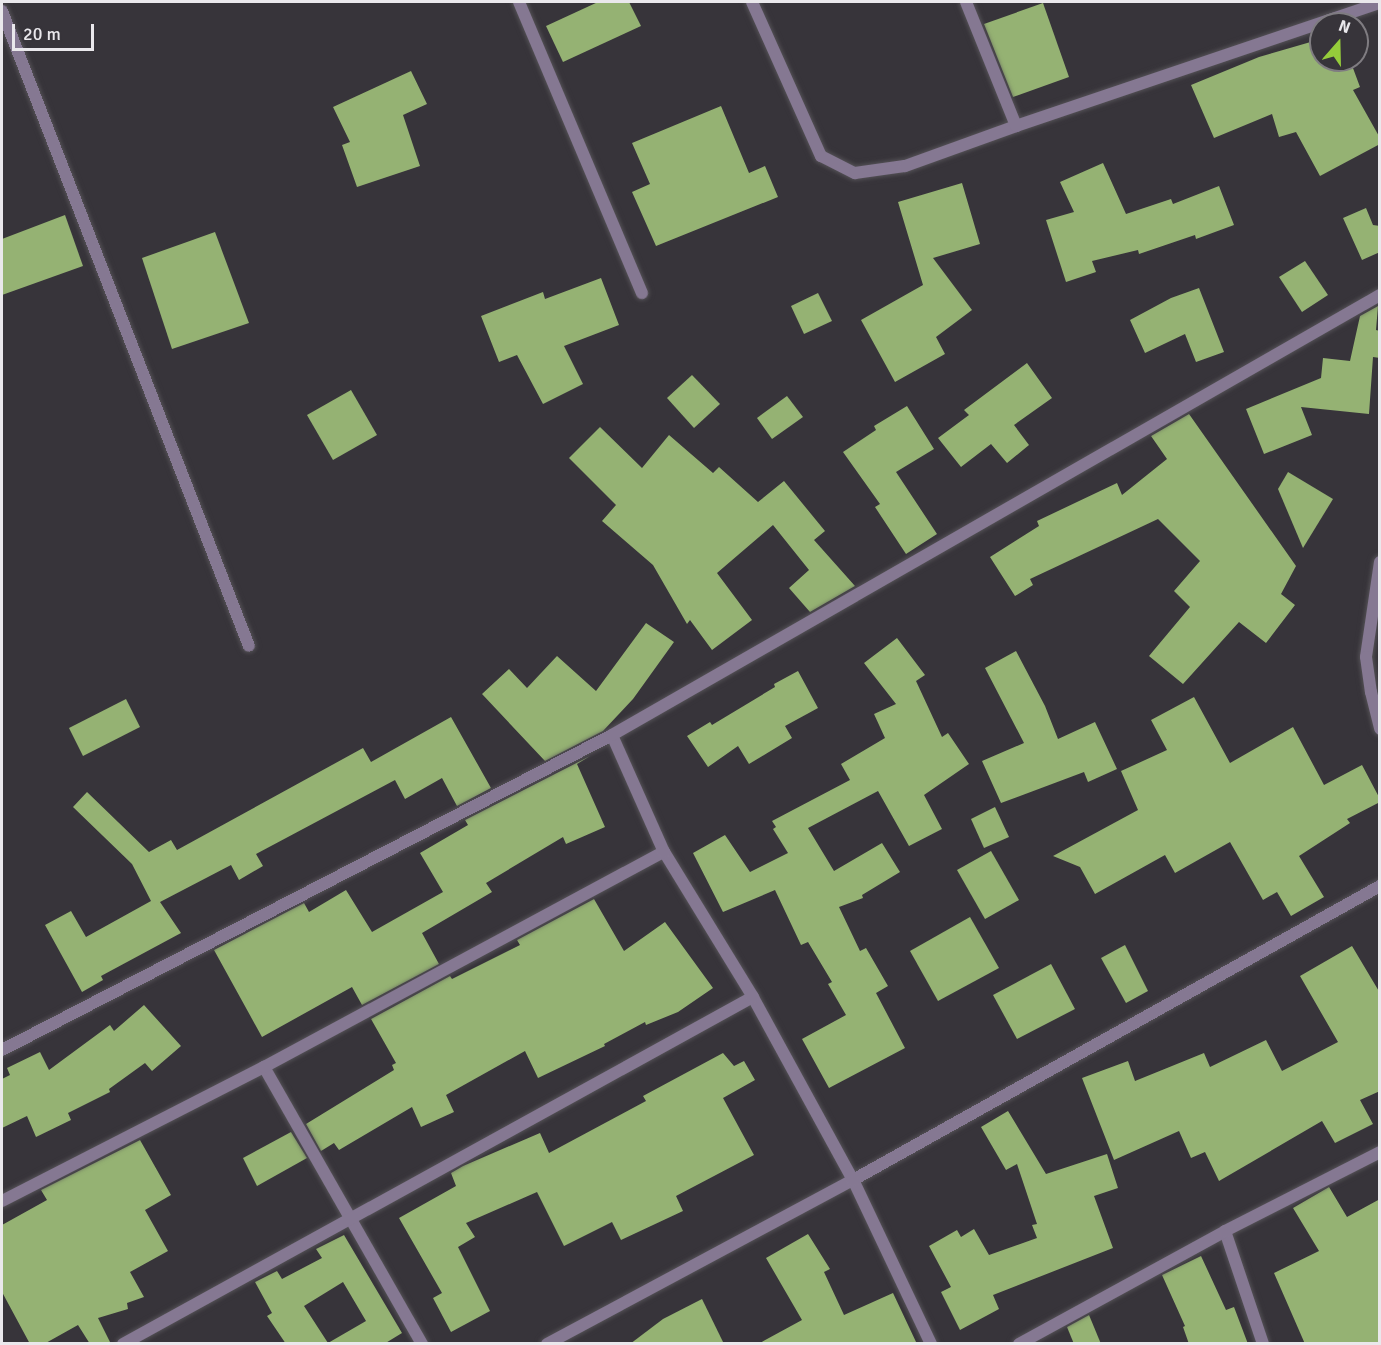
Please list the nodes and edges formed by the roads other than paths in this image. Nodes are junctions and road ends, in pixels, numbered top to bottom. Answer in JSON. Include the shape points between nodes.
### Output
{"nodes":[{"id":1,"x":519,"y":2,"type":"edge"},
{"id":2,"x":752,"y":2,"type":"edge"},
{"id":3,"x":966,"y":2,"type":"edge"},
{"id":4,"x":1380,"y":3,"type":"edge"},
{"id":5,"x":2,"y":11,"type":"edge"},
{"id":6,"x":1016,"y":126,"type":"junction"},
{"id":7,"x":642,"y":293,"type":"dead end"},
{"id":8,"x":1380,"y":295,"type":"edge"},
{"id":9,"x":1380,"y":562,"type":"edge"},
{"id":10,"x":249,"y":646,"type":"dead end"},
{"id":11,"x":1380,"y":729,"type":"edge"},
{"id":12,"x":612,"y":735,"type":"junction"},
{"id":13,"x":664,"y":852,"type":"junction"},
{"id":14,"x":1380,"y":886,"type":"edge"},
{"id":15,"x":753,"y":997,"type":"junction"},
{"id":16,"x":2,"y":1050,"type":"edge"},
{"id":17,"x":264,"y":1067,"type":"junction"},
{"id":18,"x":1380,"y":1152,"type":"edge"},
{"id":19,"x":853,"y":1180,"type":"junction"},
{"id":20,"x":2,"y":1202,"type":"edge"},
{"id":21,"x":352,"y":1219,"type":"junction"},
{"id":22,"x":1225,"y":1231,"type":"junction"},
{"id":23,"x":123,"y":1344,"type":"edge"},
{"id":24,"x":422,"y":1344,"type":"edge"},
{"id":25,"x":547,"y":1344,"type":"edge"},
{"id":26,"x":931,"y":1344,"type":"edge"},
{"id":27,"x":1019,"y":1344,"type":"edge"},
{"id":28,"x":1263,"y":1344,"type":"edge"}],
"edges":[{"from":1,"to":7,"type":"street"},
{"from":2,"to":6,"type":"street","via":[[821,156],[855,173],[905,166]]},
{"from":3,"to":6,"type":"street"},
{"from":4,"to":6,"type":"street"},
{"from":5,"to":10,"type":"street"},
{"from":8,"to":12,"type":"street"},
{"from":9,"to":11,"type":"street","via":[[1366,657]]},
{"from":12,"to":13,"type":"street"},
{"from":12,"to":16,"type":"street"},
{"from":13,"to":15,"type":"street"},
{"from":13,"to":17,"type":"street"},
{"from":14,"to":19,"type":"street"},
{"from":15,"to":19,"type":"street"},
{"from":15,"to":21,"type":"street"},
{"from":17,"to":20,"type":"street"},
{"from":17,"to":21,"type":"street"},
{"from":18,"to":22,"type":"street"},
{"from":19,"to":25,"type":"street"},
{"from":19,"to":26,"type":"street"},
{"from":21,"to":23,"type":"street"},
{"from":21,"to":24,"type":"street"},
{"from":22,"to":27,"type":"street"},
{"from":22,"to":28,"type":"street"}]}
